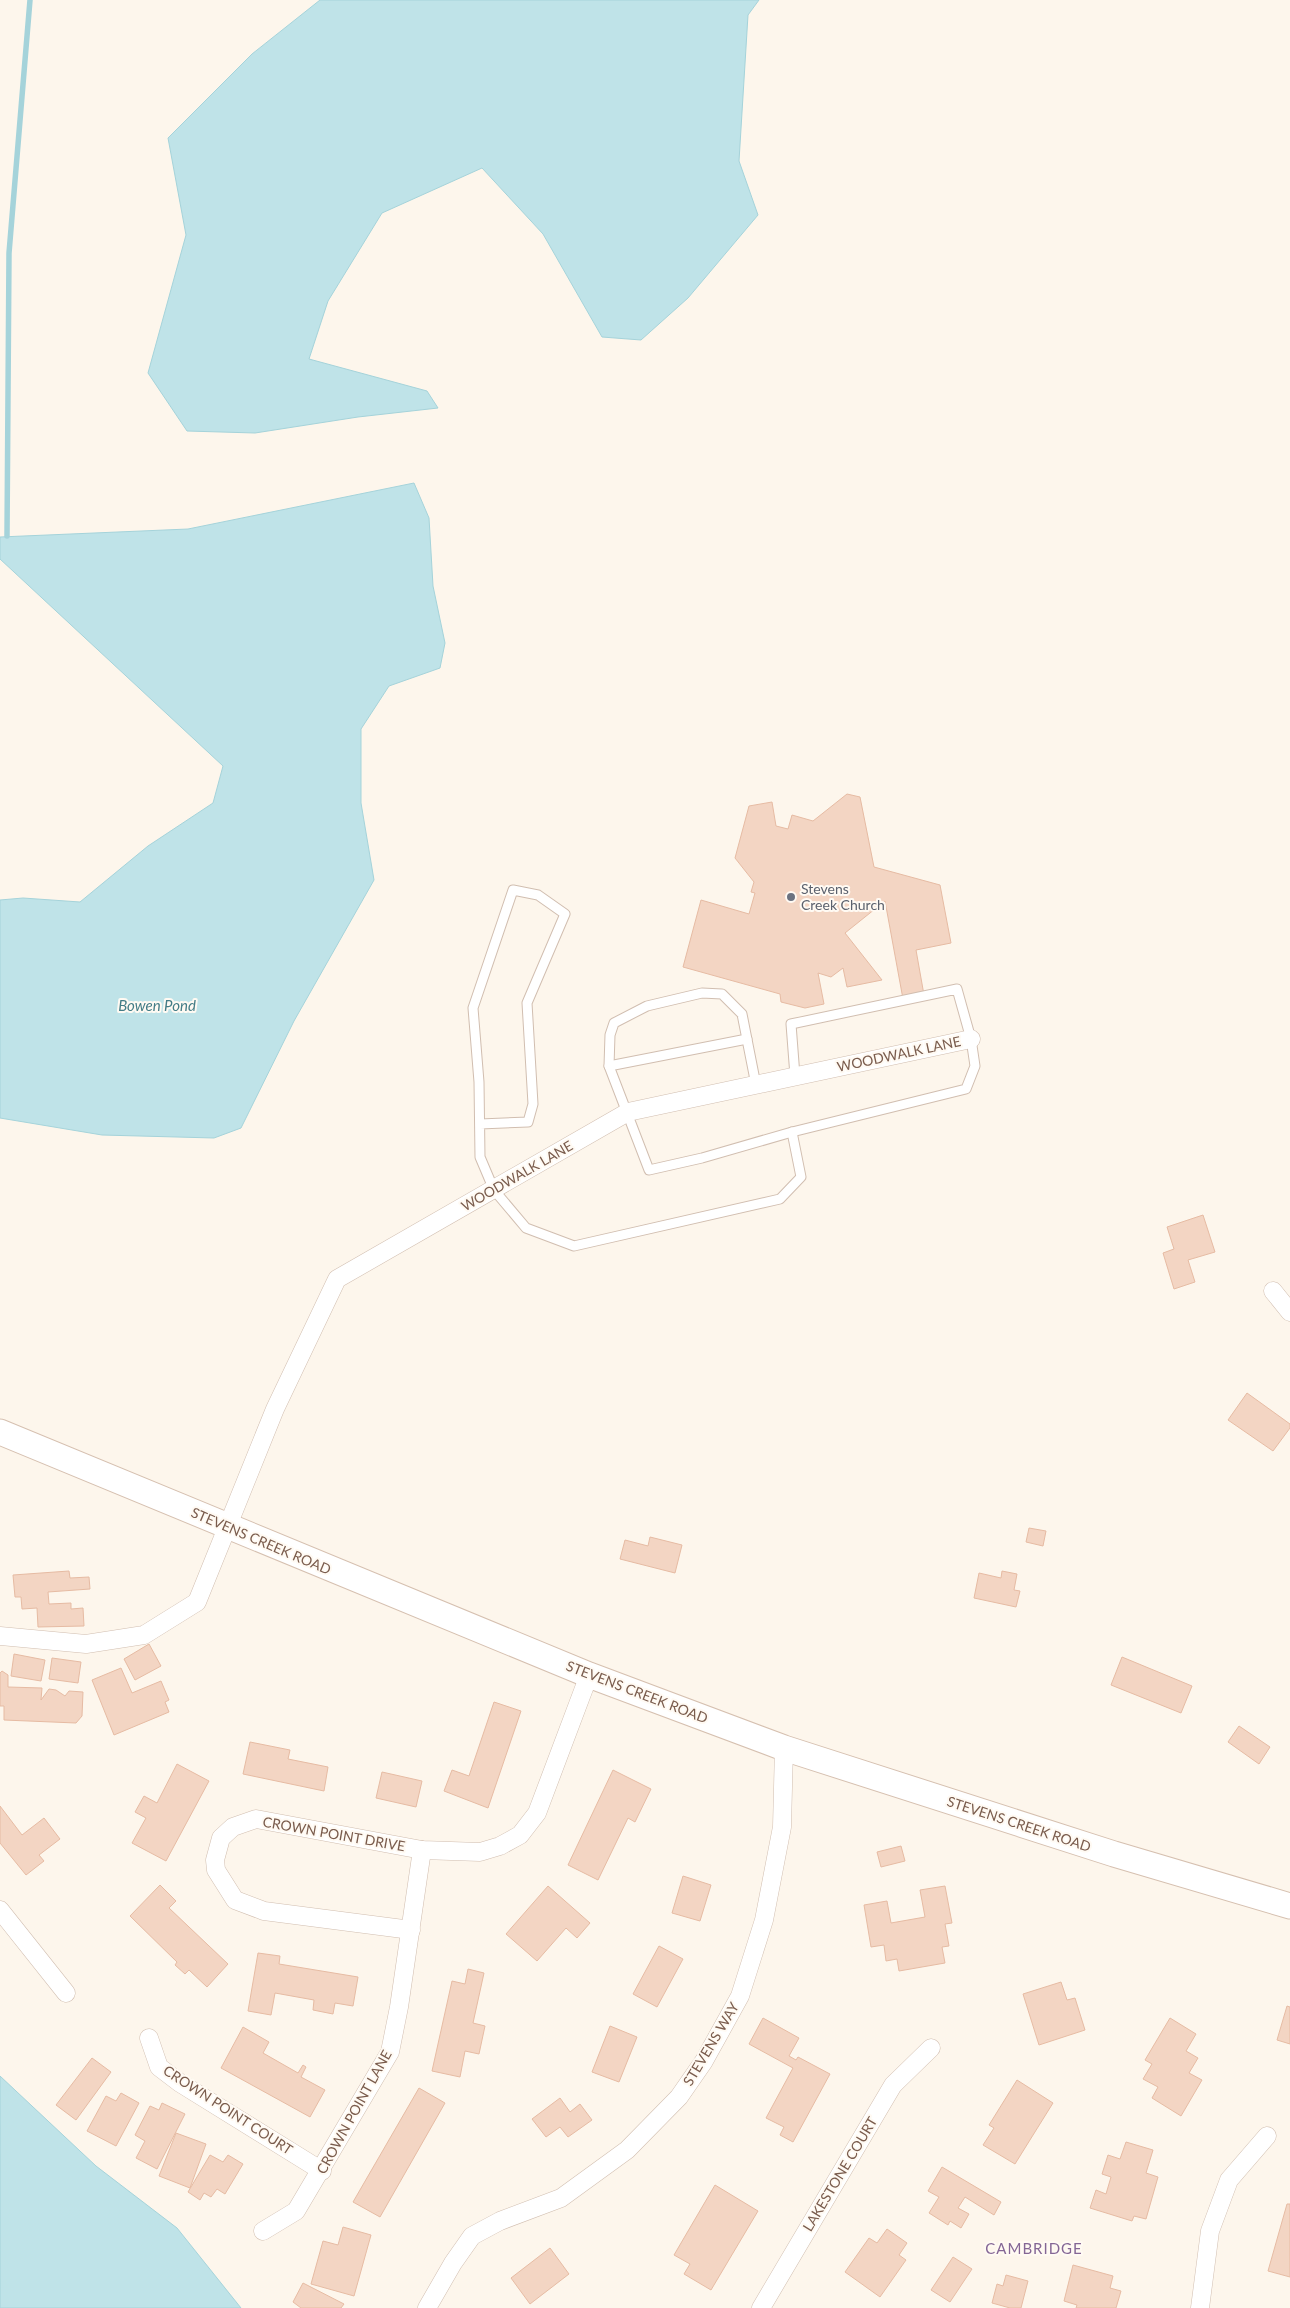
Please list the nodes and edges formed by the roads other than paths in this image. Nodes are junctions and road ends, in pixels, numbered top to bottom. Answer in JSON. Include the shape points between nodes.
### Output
{"nodes":[{"id":1,"x":747,"y":1039,"type":"junction"},
{"id":2,"x":971,"y":1039,"type":"junction"},
{"id":3,"x":609,"y":1066,"type":"junction"},
{"id":4,"x":796,"y":1076,"type":"junction"},
{"id":5,"x":756,"y":1085,"type":"junction"},
{"id":6,"x":628,"y":1112,"type":"junction"},
{"id":7,"x":480,"y":1124,"type":"junction"},
{"id":8,"x":792,"y":1132,"type":"junction"},
{"id":9,"x":494,"y":1190,"type":"junction"},
{"id":10,"x":1273,"y":1292,"type":"dead end"},
{"id":11,"x":1290,"y":1312,"type":"edge"},
{"id":12,"x":0,"y":1432,"type":"edge"},
{"id":13,"x":226,"y":1527,"type":"junction"},
{"id":14,"x":0,"y":1636,"type":"edge"},
{"id":15,"x":589,"y":1675,"type":"junction"},
{"id":16,"x":784,"y":1748,"type":"junction"},
{"id":17,"x":422,"y":1850,"type":"junction"},
{"id":18,"x":1290,"y":1906,"type":"edge"},
{"id":19,"x":0,"y":1910,"type":"edge"},
{"id":20,"x":411,"y":1930,"type":"junction"},
{"id":21,"x":66,"y":1993,"type":"dead end"},
{"id":22,"x":148,"y":2038,"type":"dead end"},
{"id":23,"x":931,"y":2048,"type":"dead end"},
{"id":24,"x":1267,"y":2136,"type":"dead end"},
{"id":25,"x":322,"y":2170,"type":"junction"},
{"id":26,"x":263,"y":2231,"type":"dead end"},
{"id":27,"x":427,"y":2308,"type":"edge"},
{"id":28,"x":761,"y":2308,"type":"edge"},
{"id":29,"x":1200,"y":2308,"type":"edge"}],
"edges":[{"from":1,"to":3,"type":"lane"},
{"from":1,"to":3,"type":"lane","via":[[742,1014],[722,994],[702,993],[647,1006],[614,1023],[610,1035]]},
{"from":1,"to":5,"type":"lane"},
{"from":2,"to":4,"type":"street","name":"WOODWALK LANE"},
{"from":2,"to":4,"type":"lane","via":[[957,989],[792,1024]]},
{"from":2,"to":8,"type":"lane","via":[[975,1066],[966,1089]]},
{"from":3,"to":6,"type":"lane"},
{"from":4,"to":5,"type":"street","name":"WOODWALK LANE"},
{"from":5,"to":6,"type":"street","name":"WOODWALK LANE"},
{"from":6,"to":8,"type":"lane","via":[[649,1170]]},
{"from":6,"to":9,"type":"street","name":"WOODWALK LANE","via":[[530,1166]]},
{"from":7,"to":7,"type":"lane","via":[[528,1122],[533,1104],[527,1003],[564,914],[538,895],[513,890],[473,1008]]},
{"from":7,"to":9,"type":"lane","via":[[480,1157]]},
{"from":8,"to":9,"type":"lane","via":[[802,1177],[780,1199],[574,1246],[526,1228]]},
{"from":9,"to":13,"type":"street","name":"WOODWALK LANE","via":[[336,1280],[274,1409]]},
{"from":10,"to":11,"type":"street"},
{"from":12,"to":13,"type":"street","name":"STEVENS CREEK ROAD"},
{"from":13,"to":14,"type":"street","name":"WOODWALK LANE","via":[[197,1602],[144,1635],[86,1644]]},
{"from":13,"to":15,"type":"street","name":"STEVENS CREEK ROAD"},
{"from":15,"to":16,"type":"street","name":"STEVENS CREEK ROAD"},
{"from":15,"to":17,"type":"street","name":"CROWN POINT DRIVE","via":[[537,1813],[520,1835],[480,1852]]},
{"from":16,"to":18,"type":"street","name":"STEVENS CREEK ROAD","via":[[1114,1854]]},
{"from":16,"to":27,"type":"street","name":"STEVENS WAY","via":[[782,1827],[764,1920],[740,1996],[704,2061],[679,2097],[627,2150],[561,2198],[500,2221],[472,2236]]},
{"from":17,"to":20,"type":"street","name":"CROWN POINT LANE"},
{"from":17,"to":20,"type":"street","name":"CROWN POINT DRIVE","via":[[256,1819],[233,1827],[221,1838],[215,1860],[216,1870],[235,1900],[264,1911]]},
{"from":19,"to":21,"type":"street"},
{"from":20,"to":25,"type":"street","name":"CROWN POINT LANE","via":[[390,2052]]},
{"from":22,"to":25,"type":"street","name":"CROWN POINT COURT","via":[[159,2067],[180,2083]]},
{"from":23,"to":28,"type":"street","name":"LAKESTONE COURT","via":[[893,2085]]},
{"from":24,"to":29,"type":"street","via":[[1226,2189],[1210,2231]]},
{"from":25,"to":26,"type":"street","name":"CROWN POINT LANE","via":[[296,2211]]}]}
